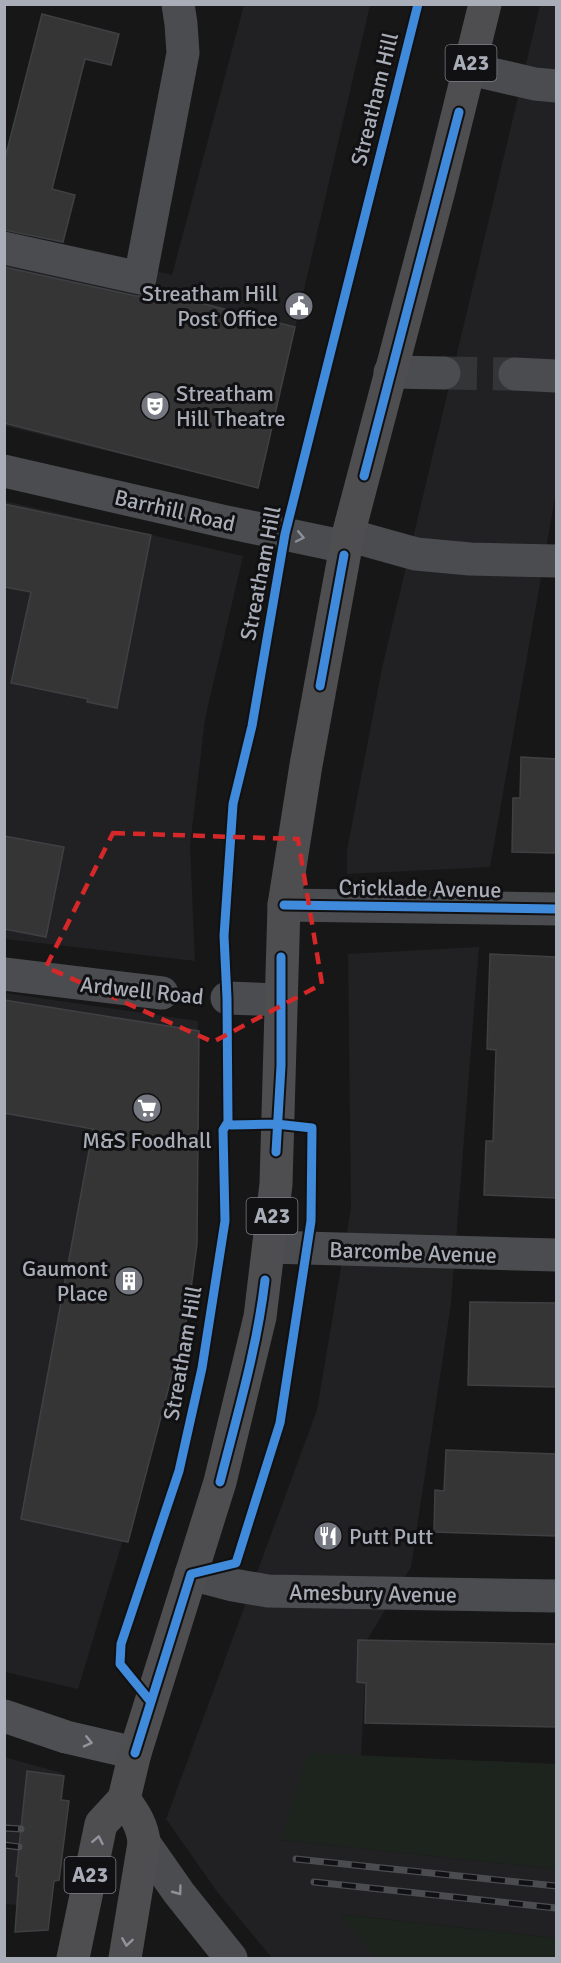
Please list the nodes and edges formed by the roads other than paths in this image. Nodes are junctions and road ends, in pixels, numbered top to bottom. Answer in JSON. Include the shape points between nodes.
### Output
{"nodes":[{"id":1,"x":178,"y":4,"type":"edge"},
{"id":2,"x":485,"y":4,"type":"edge"},
{"id":3,"x":470,"y":69,"type":"junction"},
{"id":4,"x":556,"y":86,"type":"edge"},
{"id":5,"x":4,"y":248,"type":"edge"},
{"id":6,"x":390,"y":372,"type":"junction"},
{"id":7,"x":444,"y":373,"type":"tunnel mouth"},
{"id":8,"x":514,"y":374,"type":"tunnel mouth"},
{"id":9,"x":556,"y":376,"type":"edge"},
{"id":10,"x":4,"y":471,"type":"edge"},
{"id":11,"x":347,"y":541,"type":"junction"},
{"id":12,"x":556,"y":561,"type":"edge"},
{"id":13,"x":284,"y":905,"type":"junction"},
{"id":14,"x":556,"y":909,"type":"edge"},
{"id":15,"x":4,"y":974,"type":"edge"},
{"id":16,"x":162,"y":993,"type":"dead end"},
{"id":17,"x":227,"y":998,"type":"dead end"},
{"id":18,"x":280,"y":1000,"type":"junction"},
{"id":19,"x":269,"y":1247,"type":"junction"},
{"id":20,"x":556,"y":1255,"type":"edge"},
{"id":21,"x":191,"y":1574,"type":"junction"},
{"id":22,"x":556,"y":1596,"type":"edge"},
{"id":23,"x":4,"y":1716,"type":"edge"},
{"id":24,"x":135,"y":1754,"type":"junction"},
{"id":25,"x":124,"y":1800,"type":"junction"},
{"id":26,"x":144,"y":1843,"type":"junction"},
{"id":27,"x":73,"y":1959,"type":"edge"},
{"id":28,"x":124,"y":1959,"type":"edge"},
{"id":29,"x":231,"y":1959,"type":"edge"}],
"edges":[{"from":1,"to":5,"type":"street","via":[[183,53],[140,278]]},
{"from":2,"to":3,"type":"highway","number":"A23"},
{"from":3,"to":4,"type":"street"},
{"from":3,"to":6,"type":"highway","number":"A23"},
{"from":6,"to":7,"type":"street"},
{"from":6,"to":11,"type":"highway","number":"A23"},
{"from":8,"to":9,"type":"street"},
{"from":10,"to":11,"type":"street","name":"Barrhill Road","one_way":true,"via":[[222,521]]},
{"from":11,"to":12,"type":"street","name":"Barrhill Road","via":[[416,554]]},
{"from":11,"to":13,"type":"highway","number":"A23"},
{"from":13,"to":14,"type":"street","name":"Cricklade Avenue"},
{"from":13,"to":18,"type":"highway","number":"A23"},
{"from":15,"to":16,"type":"street","name":"Ardwell Road"},
{"from":17,"to":18,"type":"street","name":"Ardwell Road"},
{"from":18,"to":19,"type":"highway","number":"A23","via":[[276,1184]]},
{"from":19,"to":20,"type":"street","name":"Barcombe Avenue"},
{"from":19,"to":21,"type":"highway","number":"A23","via":[[248,1376]]},
{"from":21,"to":22,"type":"street","name":"Amesbury Avenue","via":[[268,1591]]},
{"from":21,"to":24,"type":"highway","number":"A23"},
{"from":23,"to":24,"type":"main road","one_way":true},
{"from":24,"to":25,"type":"highway","number":"A23"},
{"from":25,"to":26,"type":"highway","number":"A23","via":[[143,1832]]},
{"from":27,"to":25,"type":"highway","number":"A23","one_way":true,"via":[[101,1824]]},
{"from":26,"to":28,"type":"highway","number":"A23","one_way":true},
{"from":26,"to":29,"type":"street","one_way":true}]}
